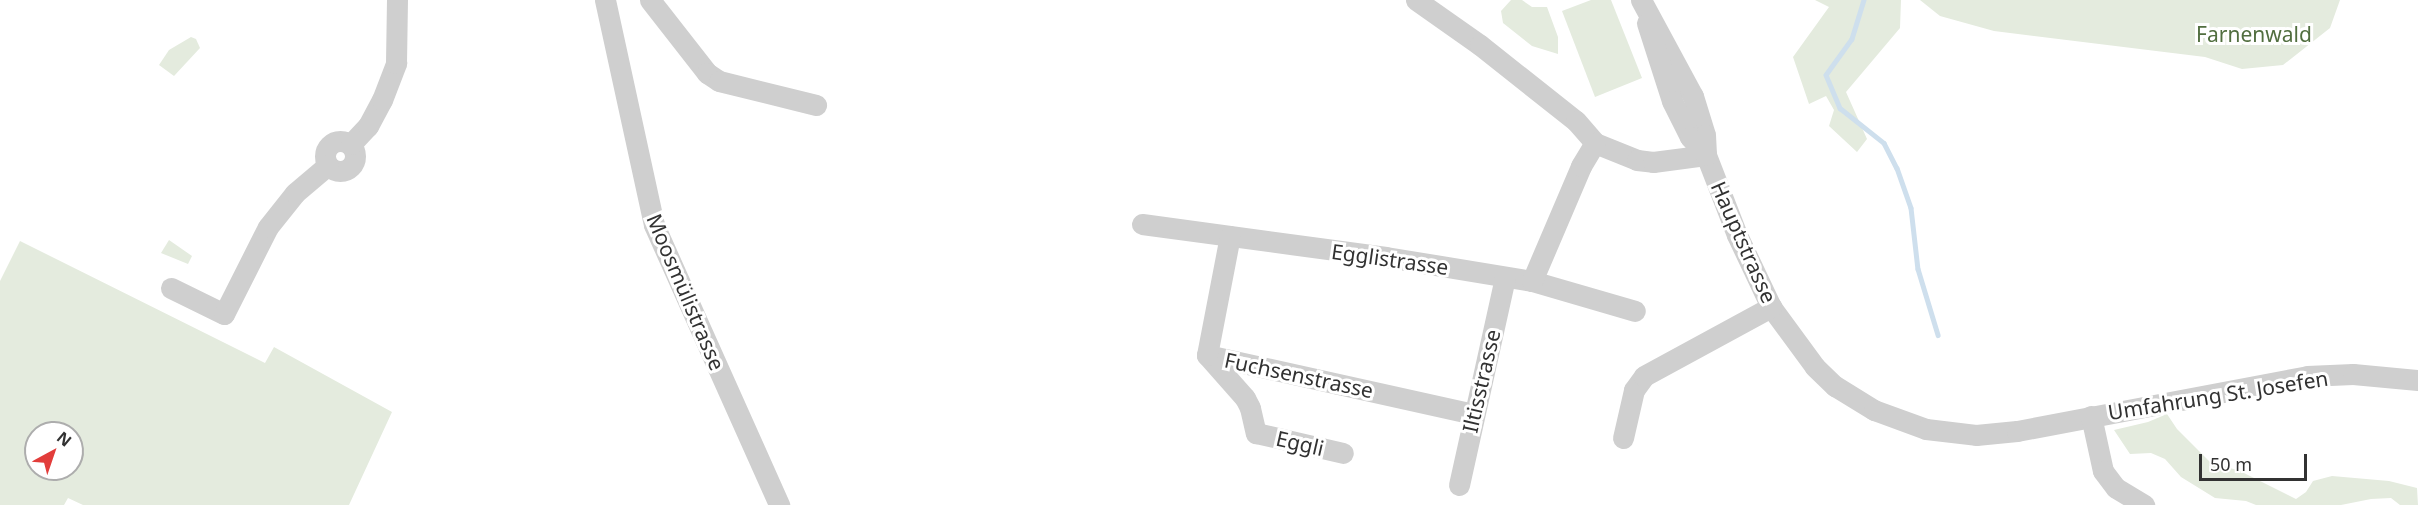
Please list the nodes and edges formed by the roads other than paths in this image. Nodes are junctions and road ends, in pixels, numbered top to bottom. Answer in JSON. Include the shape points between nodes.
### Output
{"nodes":[{"id":1,"x":397,"y":0,"type":"edge"},
{"id":2,"x":605,"y":0,"type":"edge"},
{"id":3,"x":650,"y":0,"type":"edge"},
{"id":4,"x":1416,"y":0,"type":"edge"},
{"id":5,"x":1643,"y":4,"type":"edge"},
{"id":6,"x":816,"y":105,"type":"dead end"},
{"id":7,"x":1595,"y":142,"type":"junction"},
{"id":8,"x":1706,"y":154,"type":"junction"},
{"id":9,"x":1142,"y":224,"type":"dead end"},
{"id":10,"x":1230,"y":236,"type":"junction"},
{"id":11,"x":1505,"y":278,"type":"junction"},
{"id":12,"x":1532,"y":281,"type":"junction"},
{"id":13,"x":171,"y":288,"type":"dead end"},
{"id":14,"x":1771,"y":306,"type":"junction"},
{"id":15,"x":1635,"y":311,"type":"dead end"},
{"id":16,"x":1207,"y":355,"type":"junction"},
{"id":17,"x":2418,"y":380,"type":"edge"},
{"id":18,"x":1474,"y":414,"type":"junction"},
{"id":19,"x":2091,"y":416,"type":"junction"},
{"id":20,"x":1623,"y":438,"type":"dead end"},
{"id":21,"x":1343,"y":453,"type":"dead end"},
{"id":22,"x":1458,"y":485,"type":"dead end"},
{"id":23,"x":779,"y":505,"type":"edge"},
{"id":24,"x":2144,"y":505,"type":"edge"}],
"edges":[{"from":1,"to":13,"type":"street","via":[[396,63],[368,126],[351,144],[337,140],[328,145],[324,155],[328,165],[295,193],[268,227],[224,314]]},
{"from":2,"to":23,"type":"street","name":"Moosmülistrasse","via":[[654,225]]},
{"from":3,"to":6,"type":"street","via":[[707,73],[719,81]]},
{"from":4,"to":7,"type":"street","name":"Hauptstrasse","via":[[1576,121]]},
{"from":5,"to":8,"type":"street","via":[[1657,62],[1672,101],[1690,136]]},
{"from":7,"to":8,"type":"street","name":"Hauptstrasse","via":[[1637,160],[1653,162]]},
{"from":7,"to":12,"type":"street"},
{"from":8,"to":14,"type":"street","name":"Hauptstrasse"},
{"from":9,"to":10,"type":"street","name":"Egglistrasse"},
{"from":10,"to":11,"type":"street","name":"Egglistrasse"},
{"from":10,"to":16,"type":"street","name":"Fuchsenstrasse"},
{"from":11,"to":12,"type":"street","name":"Egglistrasse"},
{"from":11,"to":18,"type":"street","name":"Iltisstrasse"},
{"from":12,"to":15,"type":"street","name":"Egglistrasse"},
{"from":14,"to":19,"type":"street","name":"Hauptstrasse","via":[[1815,367],[1853,398],[1890,418],[1941,432],[1976,435]]},
{"from":14,"to":20,"type":"street","via":[[1644,376],[1634,390]]},
{"from":16,"to":18,"type":"street","name":"Fuchsenstrasse"},
{"from":16,"to":21,"type":"street","name":"Eggli","via":[[1245,398],[1256,433]]},
{"from":17,"to":19,"type":"street","name":"Umfahrung St. Josefen","via":[[2353,374],[2307,376]]},
{"from":18,"to":22,"type":"street","name":"Iltisstrasse"},
{"from":19,"to":24,"type":"street","via":[[2103,471],[2116,488]]}]}
